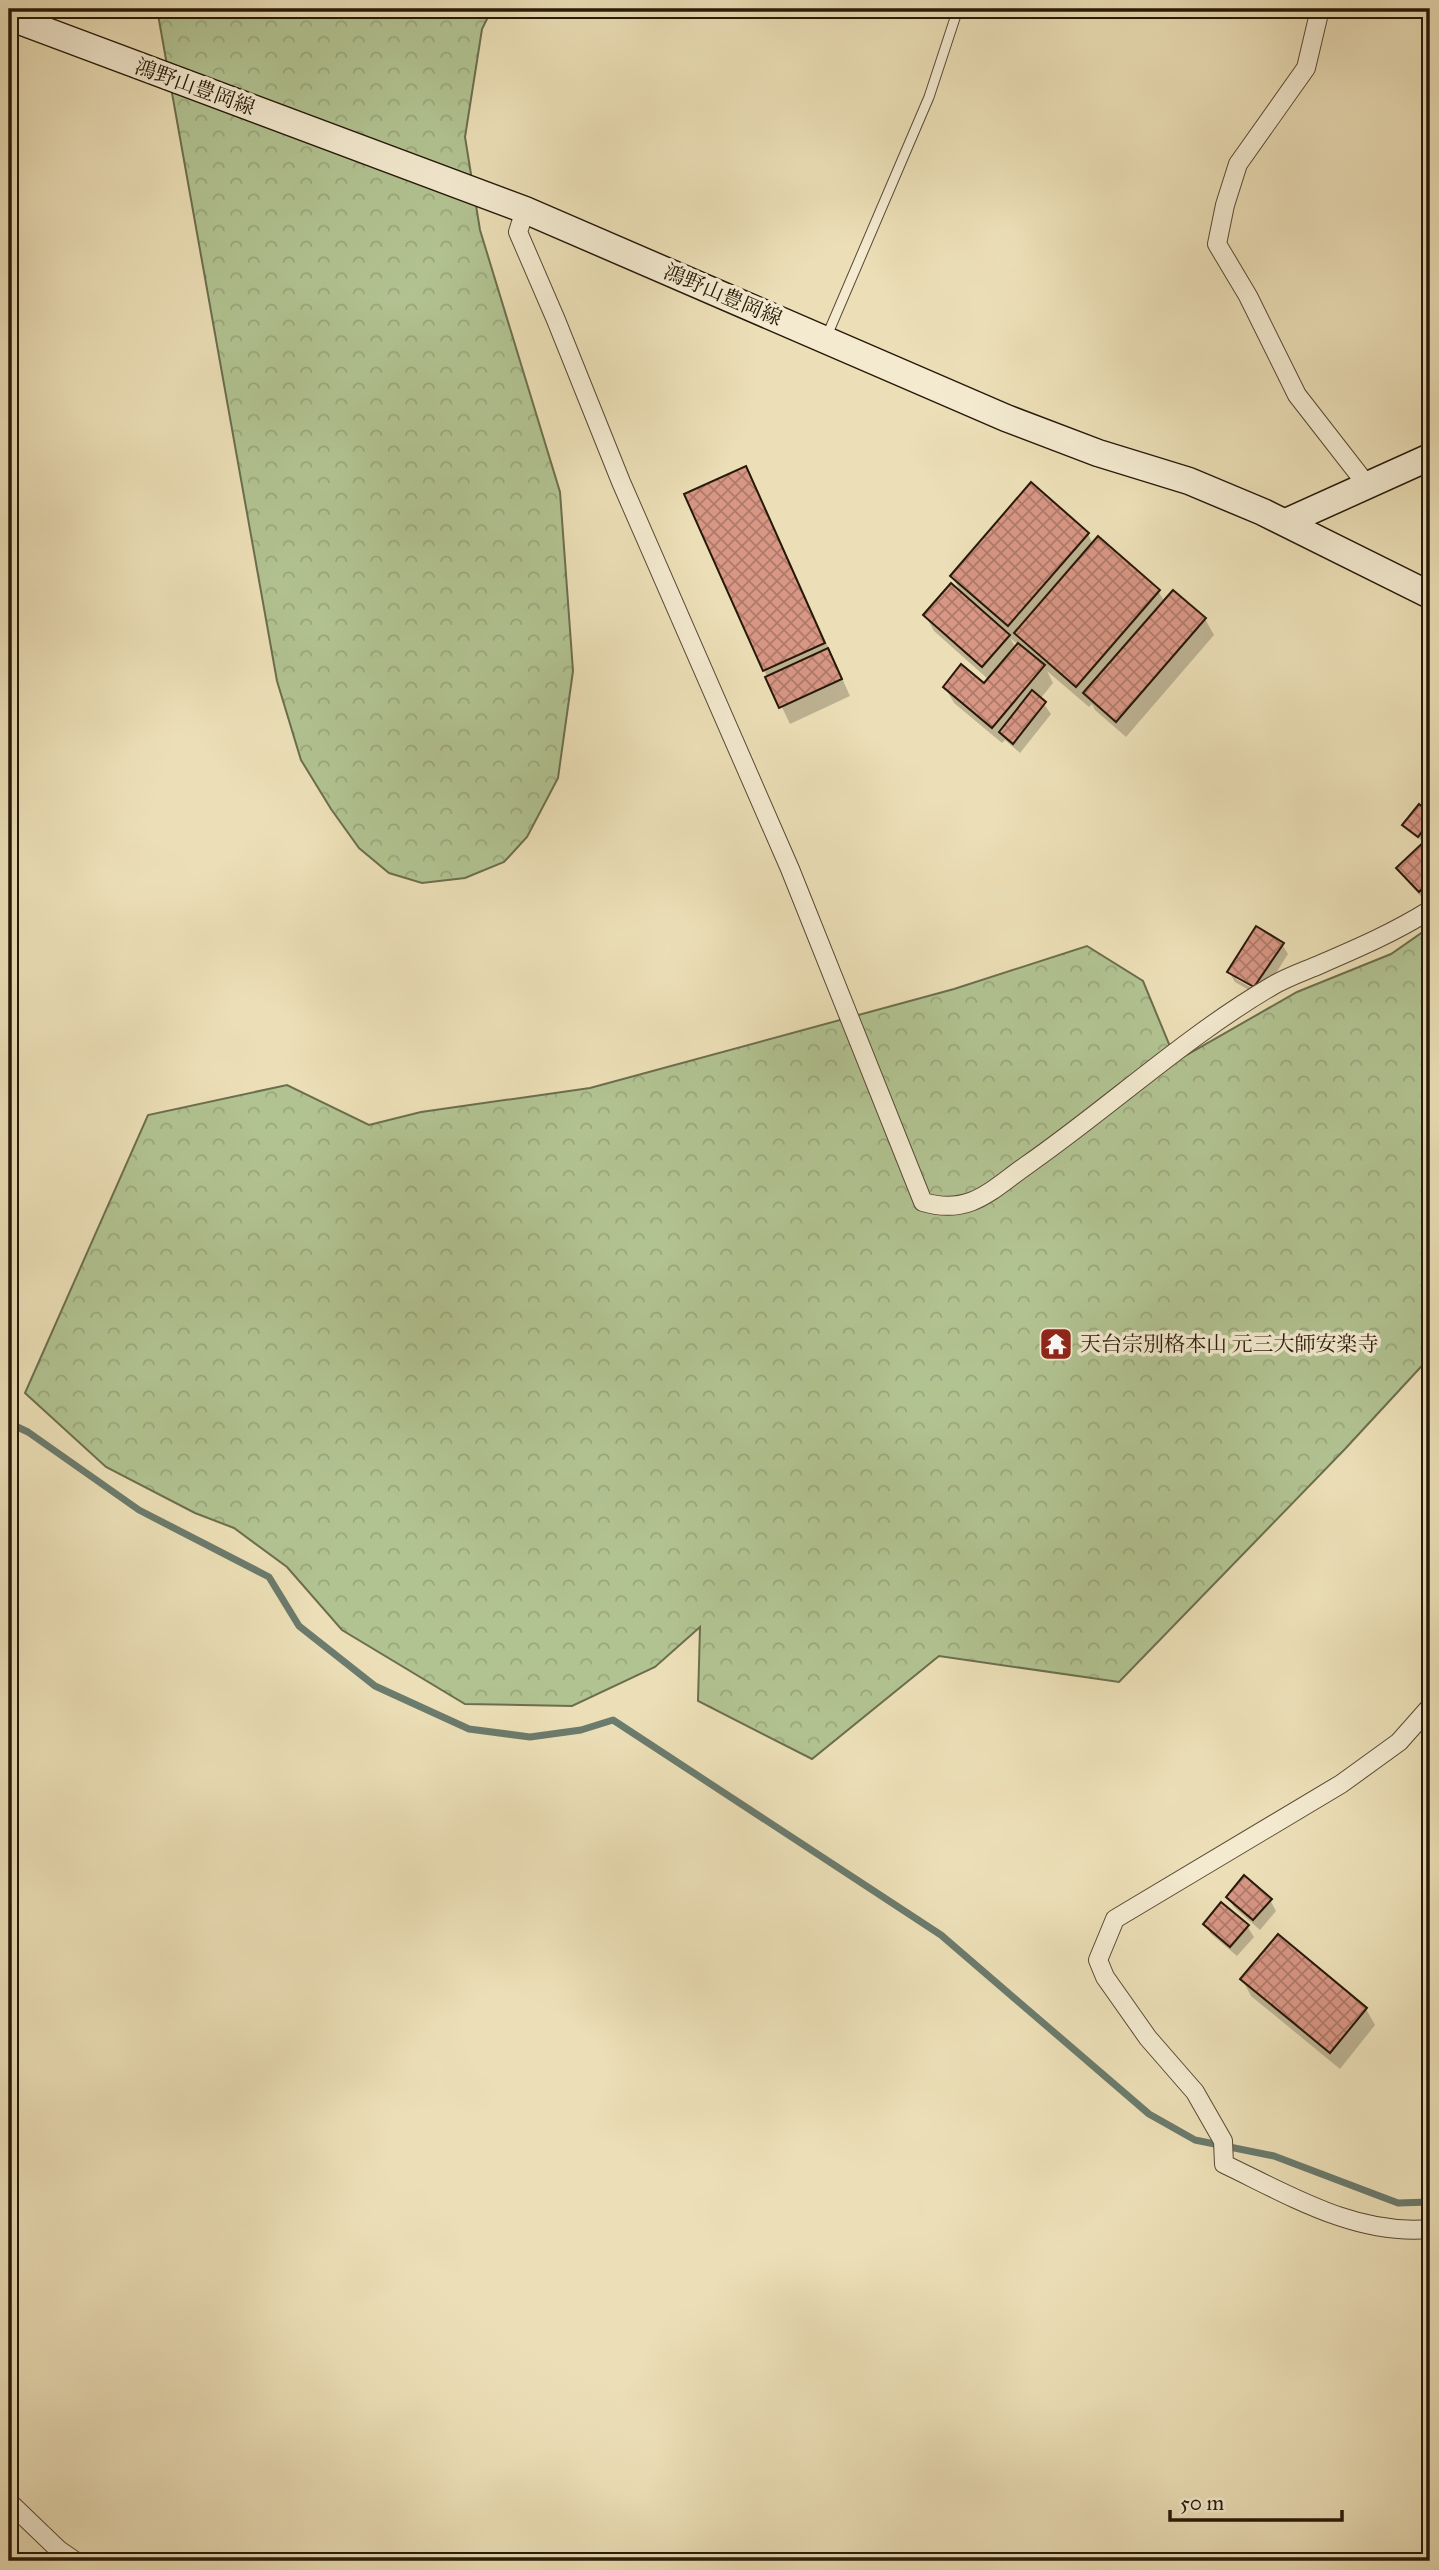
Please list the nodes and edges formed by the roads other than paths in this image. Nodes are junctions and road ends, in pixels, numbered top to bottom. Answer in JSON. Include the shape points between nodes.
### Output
{"nodes":[{"id":1,"x":958,"y":9,"type":"edge"},
{"id":2,"x":1320,"y":9,"type":"edge"},
{"id":3,"x":9,"y":17,"type":"edge"},
{"id":4,"x":525,"y":210,"type":"junction"},
{"id":5,"x":826,"y":338,"type":"junction"},
{"id":6,"x":1430,"y":457,"type":"edge"},
{"id":7,"x":1367,"y":485,"type":"junction"},
{"id":8,"x":1286,"y":522,"type":"junction"},
{"id":9,"x":1430,"y":595,"type":"edge"},
{"id":10,"x":1430,"y":910,"type":"edge"},
{"id":11,"x":1430,"y":1707,"type":"edge"},
{"id":12,"x":1430,"y":2229,"type":"edge"},
{"id":13,"x":9,"y":2502,"type":"edge"},
{"id":14,"x":75,"y":2561,"type":"edge"}],
"edges":[{"from":1,"to":5,"type":"lane","via":[[929,97]]},
{"from":2,"to":7,"type":"street","via":[[1306,68],[1238,164],[1217,244],[1297,395]]},
{"from":3,"to":4,"type":"main road","name":"鴻野山豊岡線"},
{"from":4,"to":5,"type":"main road","name":"鴻野山豊岡線"},
{"from":4,"to":10,"type":"street","via":[[518,232],[790,869],[923,1202],[939,1207],[971,1204],[1240,1006],[1275,984],[1400,929]]},
{"from":5,"to":8,"type":"main road","name":"鴻野山豊岡線","via":[[1006,418],[1189,481]]},
{"from":6,"to":7,"type":"main road"},
{"from":7,"to":8,"type":"main road"},
{"from":8,"to":9,"type":"main road","name":"鴻野山豊岡線"},
{"from":11,"to":12,"type":"street","via":[[1399,1742],[1341,1784],[1115,1919],[1098,1960],[1148,2039],[1195,2092],[1223,2141],[1224,2164],[1325,2213],[1409,2231]]},
{"from":13,"to":14,"type":"street"}]}
